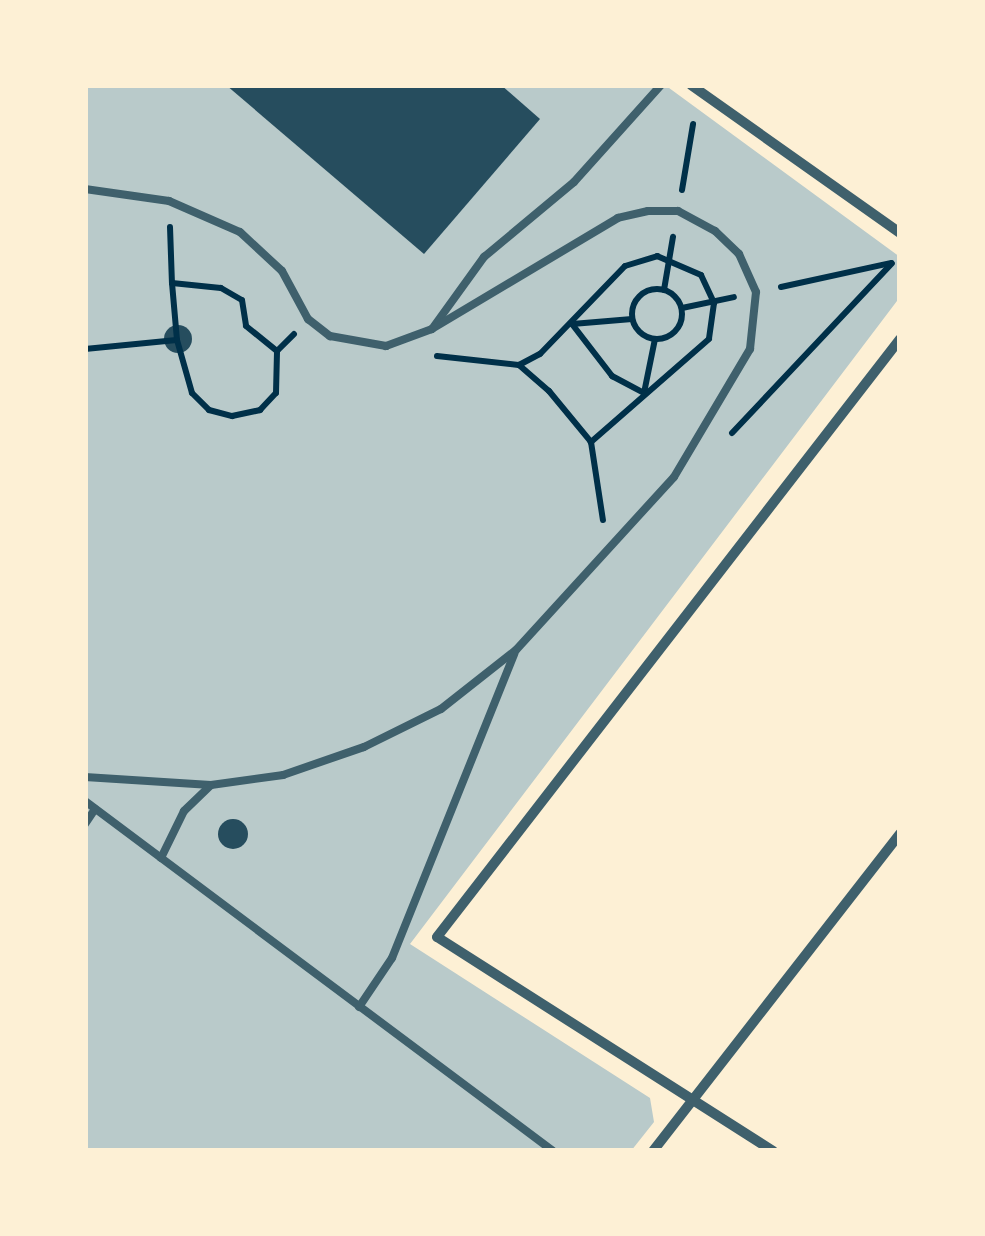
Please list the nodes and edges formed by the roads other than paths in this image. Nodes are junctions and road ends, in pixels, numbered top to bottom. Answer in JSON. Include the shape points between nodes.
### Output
{"nodes":[{"id":1,"x":660,"y":85,"type":"edge"},
{"id":2,"x":692,"y":85,"type":"edge"},
{"id":3,"x":85,"y":189,"type":"edge"},
{"id":4,"x":900,"y":233,"type":"edge"},
{"id":5,"x":432,"y":329,"type":"junction"},
{"id":6,"x":900,"y":339,"type":"edge"},
{"id":7,"x":516,"y":650,"type":"junction"},
{"id":8,"x":85,"y":777,"type":"edge"},
{"id":9,"x":211,"y":784,"type":"junction"},
{"id":10,"x":85,"y":801,"type":"edge"},
{"id":11,"x":95,"y":808,"type":"junction"},
{"id":12,"x":85,"y":824,"type":"edge"},
{"id":13,"x":900,"y":834,"type":"edge"},
{"id":14,"x":162,"y":858,"type":"junction"},
{"id":15,"x":359,"y":1006,"type":"junction"},
{"id":16,"x":695,"y":1100,"type":"junction"},
{"id":17,"x":553,"y":1151,"type":"edge"},
{"id":18,"x":653,"y":1151,"type":"edge"},
{"id":19,"x":773,"y":1151,"type":"edge"}],
"edges":[{"from":1,"to":5,"type":"lane","via":[[574,182],[484,256]]},
{"from":2,"to":4,"type":"street"},
{"from":3,"to":5,"type":"lane","via":[[170,201],[240,232],[282,271],[308,319],[330,336],[386,346]]},
{"from":5,"to":7,"type":"lane","via":[[618,218],[648,210],[678,211],[714,231],[739,254],[756,292],[750,349],[674,477]]},
{"from":6,"to":16,"type":"street","via":[[436,936]]},
{"from":7,"to":9,"type":"lane","via":[[441,709],[364,747],[282,775]]},
{"from":7,"to":15,"type":"lane","via":[[398,945]]},
{"from":8,"to":9,"type":"lane"},
{"from":9,"to":14,"type":"lane","via":[[184,811]]},
{"from":10,"to":11,"type":"lane"},
{"from":11,"to":12,"type":"lane"},
{"from":11,"to":14,"type":"lane"},
{"from":13,"to":16,"type":"street"},
{"from":14,"to":15,"type":"lane"},
{"from":15,"to":17,"type":"lane"},
{"from":16,"to":18,"type":"street"},
{"from":16,"to":19,"type":"street"}]}
